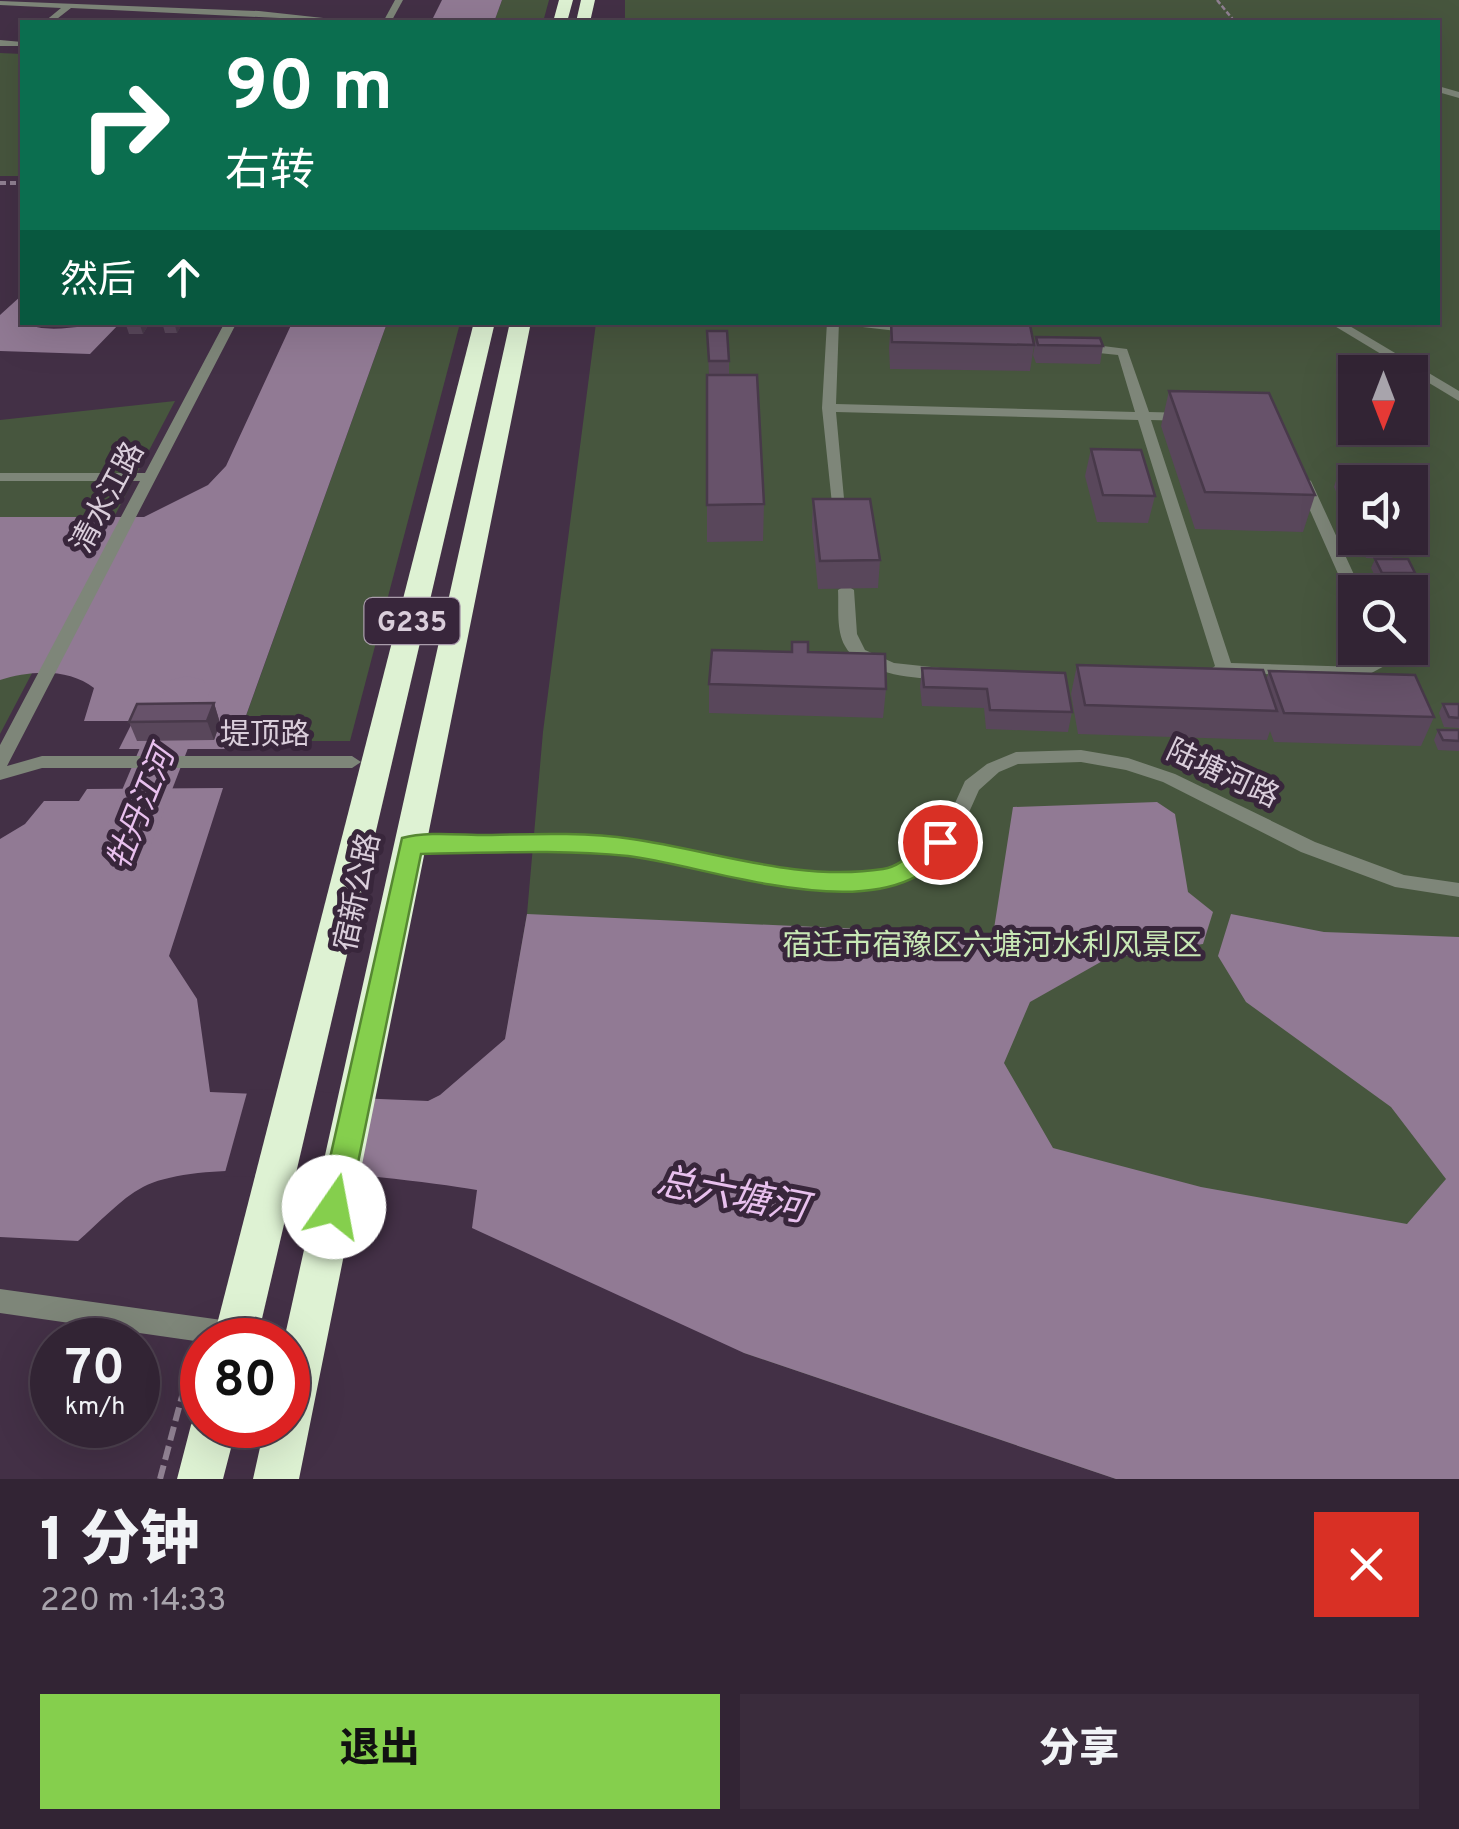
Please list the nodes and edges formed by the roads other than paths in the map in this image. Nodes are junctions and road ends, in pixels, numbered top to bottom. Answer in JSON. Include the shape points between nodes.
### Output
{"nodes":[{"id":1,"x":270,"y":0,"type":"edge"},
{"id":2,"x":0,"y":3,"type":"edge"},
{"id":3,"x":72,"y":3,"type":"edge"},
{"id":4,"x":259,"y":13,"type":"junction"},
{"id":5,"x":51,"y":20,"type":"edge"},
{"id":6,"x":334,"y":20,"type":"edge"},
{"id":7,"x":229,"y":325,"type":"edge"},
{"id":8,"x":483,"y":325,"type":"edge"},
{"id":9,"x":520,"y":325,"type":"edge"},
{"id":10,"x":833,"y":325,"type":"edge"},
{"id":11,"x":880,"y":325,"type":"edge"},
{"id":12,"x":1339,"y":325,"type":"edge"},
{"id":13,"x":931,"y":331,"type":"edge"},
{"id":14,"x":1066,"y":346,"type":"edge"},
{"id":15,"x":1459,"y":396,"type":"edge"},
{"id":16,"x":829,"y":408,"type":"junction"},
{"id":17,"x":1144,"y":416,"type":"junction"},
{"id":18,"x":1201,"y":418,"type":"edge"},
{"id":19,"x":1301,"y":472,"type":"edge"},
{"id":20,"x":0,"y":476,"type":"edge"},
{"id":21,"x":150,"y":477,"type":"junction"},
{"id":22,"x":840,"y":525,"type":"edge"},
{"id":23,"x":1347,"y":575,"type":"edge"},
{"id":24,"x":846,"y":590,"type":"dead end"},
{"id":25,"x":1378,"y":665,"type":"edge"},
{"id":26,"x":1224,"y":668,"type":"junction"},
{"id":27,"x":952,"y":673,"type":"edge"},
{"id":28,"x":1192,"y":681,"type":"edge"},
{"id":29,"x":0,"y":762,"type":"edge"},
{"id":30,"x":352,"y":762,"type":"dead end"},
{"id":31,"x":0,"y":774,"type":"edge"},
{"id":32,"x":411,"y":845,"type":"junction"},
{"id":33,"x":1459,"y":890,"type":"edge"},
{"id":34,"x":0,"y":1301,"type":"edge"},
{"id":35,"x":231,"y":1318,"type":"edge"},
{"id":36,"x":180,"y":1328,"type":"edge"},
{"id":37,"x":208,"y":1448,"type":"edge"},
{"id":38,"x":200,"y":1479,"type":"edge"},
{"id":39,"x":276,"y":1479,"type":"edge"}],
"edges":[{"from":1,"to":4,"type":"street"},
{"from":2,"to":3,"type":"street"},
{"from":3,"to":4,"type":"street"},
{"from":3,"to":5,"type":"street"},
{"from":4,"to":6,"type":"street"},
{"from":7,"to":21,"type":"street","name":"清水江路"},
{"from":8,"to":35,"type":"highway","name":"宿新公路","number":"G235","via":[[259,1245]]},
{"from":9,"to":32,"type":"highway","name":"宿新公路","number":"G235"},
{"from":10,"to":16,"type":"street"},
{"from":11,"to":13,"type":"street"},
{"from":12,"to":15,"type":"street"},
{"from":14,"to":17,"type":"street","via":[[1124,352]]},
{"from":16,"to":17,"type":"street"},
{"from":16,"to":22,"type":"street"},
{"from":17,"to":18,"type":"street"},
{"from":17,"to":26,"type":"street"},
{"from":19,"to":23,"type":"street"},
{"from":20,"to":21,"type":"street"},
{"from":21,"to":29,"type":"street","name":"清水江路"},
{"from":24,"to":27,"type":"street","via":[[851,639],[861,656],[912,672]]},
{"from":25,"to":26,"type":"street","via":[[1364,672]]},
{"from":26,"to":28,"type":"street"},
{"from":30,"to":31,"type":"street","name":"堤顶路","via":[[56,762]]},
{"from":32,"to":33,"type":"street","name":"陆塘河路","via":[[630,848],[767,876],[888,878],[929,858],[971,786],[993,768],[1016,758],[1081,756],[1169,778],[1385,876]]},
{"from":32,"to":39,"type":"highway","name":"宿新公路","number":"G235"},
{"from":34,"to":36,"type":"street"},
{"from":37,"to":38,"type":"highway"}]}
